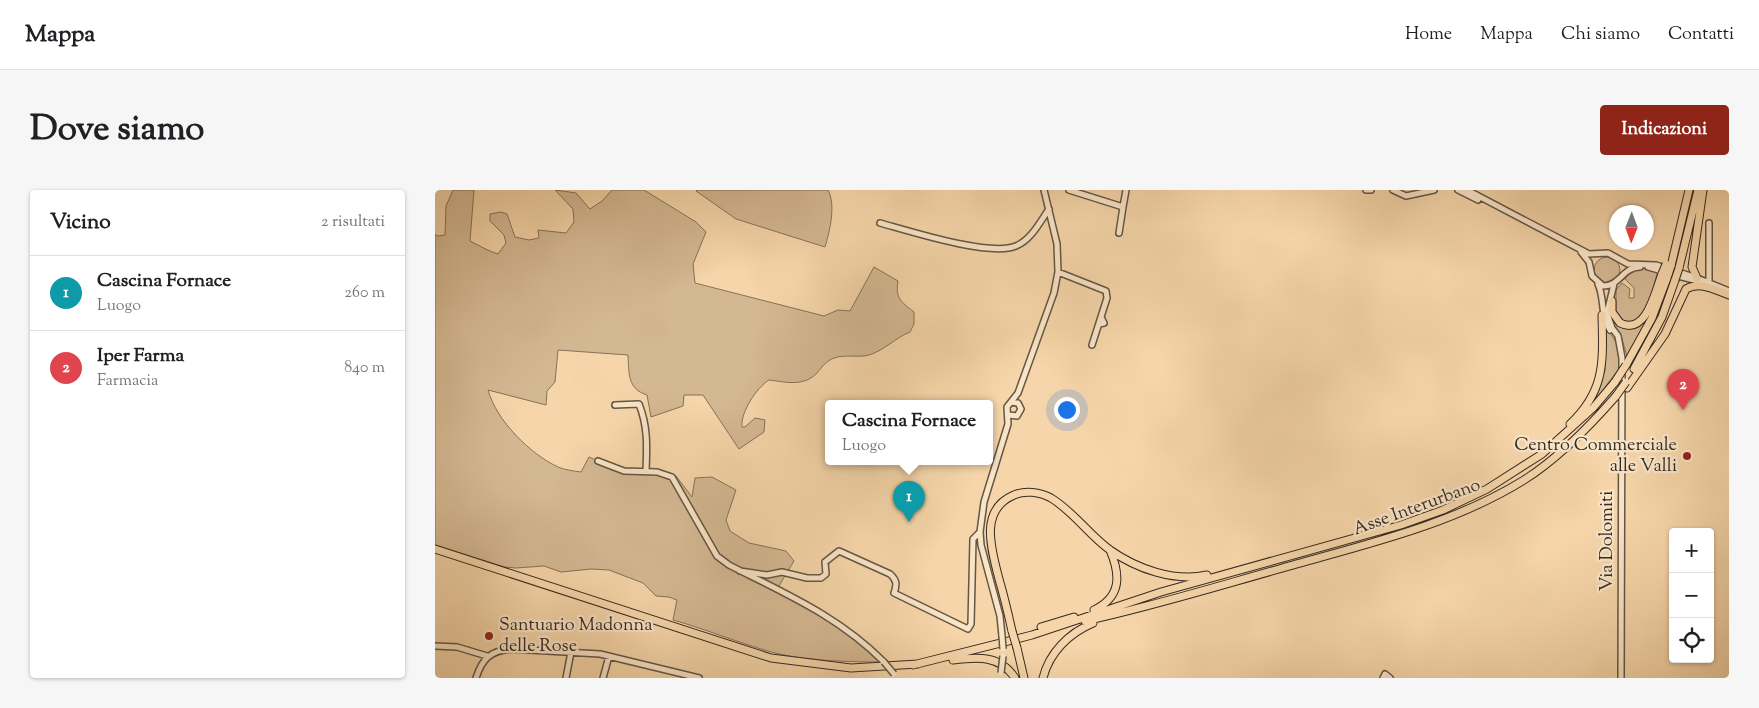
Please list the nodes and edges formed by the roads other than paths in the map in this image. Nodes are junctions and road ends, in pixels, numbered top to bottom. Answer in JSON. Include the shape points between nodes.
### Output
{"nodes":[{"id":1,"x":1044,"y":190,"type":"edge"},
{"id":2,"x":1069,"y":190,"type":"edge"},
{"id":3,"x":1126,"y":190,"type":"edge"},
{"id":4,"x":1366,"y":190,"type":"edge"},
{"id":5,"x":1371,"y":190,"type":"edge"},
{"id":6,"x":1393,"y":190,"type":"edge"},
{"id":7,"x":1416,"y":190,"type":"edge"},
{"id":8,"x":1434,"y":190,"type":"edge"},
{"id":9,"x":1458,"y":190,"type":"edge"},
{"id":10,"x":1467,"y":190,"type":"edge"},
{"id":11,"x":1688,"y":190,"type":"edge"},
{"id":12,"x":1698,"y":190,"type":"edge"},
{"id":13,"x":1703,"y":190,"type":"edge"},
{"id":14,"x":1406,"y":196,"type":"junction"},
{"id":15,"x":1123,"y":207,"type":"junction"},
{"id":16,"x":1496,"y":207,"type":"junction"},
{"id":17,"x":1049,"y":209,"type":"junction"},
{"id":18,"x":1709,"y":223,"type":"dead end"},
{"id":19,"x":880,"y":224,"type":"dead end"},
{"id":20,"x":1119,"y":233,"type":"dead end"},
{"id":21,"x":1579,"y":250,"type":"junction"},
{"id":22,"x":1599,"y":254,"type":"junction"},
{"id":23,"x":1621,"y":261,"type":"junction"},
{"id":24,"x":1590,"y":265,"type":"junction"},
{"id":25,"x":1058,"y":272,"type":"junction"},
{"id":26,"x":1623,"y":274,"type":"junction"},
{"id":27,"x":1664,"y":276,"type":"junction"},
{"id":28,"x":1697,"y":278,"type":"junction"},
{"id":29,"x":1598,"y":283,"type":"junction"},
{"id":30,"x":1707,"y":283,"type":"junction"},
{"id":31,"x":1614,"y":284,"type":"junction"},
{"id":32,"x":1729,"y":293,"type":"edge"},
{"id":33,"x":1612,"y":300,"type":"junction"},
{"id":34,"x":1602,"y":315,"type":"junction"},
{"id":35,"x":1092,"y":345,"type":"dead end"},
{"id":36,"x":1621,"y":345,"type":"junction"},
{"id":37,"x":1626,"y":385,"type":"junction"},
{"id":38,"x":1018,"y":393,"type":"junction"},
{"id":39,"x":1011,"y":402,"type":"junction"},
{"id":40,"x":615,"y":405,"type":"dead end"},
{"id":41,"x":1019,"y":405,"type":"junction"},
{"id":42,"x":1009,"y":415,"type":"junction"},
{"id":43,"x":1015,"y":416,"type":"junction"},
{"id":44,"x":1008,"y":424,"type":"junction"},
{"id":45,"x":1542,"y":454,"type":"junction"},
{"id":46,"x":598,"y":461,"type":"dead end"},
{"id":47,"x":646,"y":471,"type":"junction"},
{"id":48,"x":980,"y":532,"type":"junction"},
{"id":49,"x":435,"y":549,"type":"edge"},
{"id":50,"x":1110,"y":550,"type":"junction"},
{"id":51,"x":1292,"y":556,"type":"junction"},
{"id":52,"x":740,"y":571,"type":"junction"},
{"id":53,"x":1107,"y":616,"type":"junction"},
{"id":54,"x":1068,"y":624,"type":"junction"},
{"id":55,"x":1032,"y":635,"type":"junction"},
{"id":56,"x":435,"y":646,"type":"edge"},
{"id":57,"x":472,"y":652,"type":"junction"},
{"id":58,"x":571,"y":652,"type":"junction"},
{"id":59,"x":487,"y":656,"type":"junction"},
{"id":60,"x":609,"y":656,"type":"junction"},
{"id":61,"x":479,"y":665,"type":"junction"},
{"id":62,"x":913,"y":665,"type":"junction"},
{"id":63,"x":1000,"y":675,"type":"edge"},
{"id":64,"x":895,"y":676,"type":"edge"},
{"id":65,"x":475,"y":678,"type":"edge"},
{"id":66,"x":566,"y":678,"type":"edge"},
{"id":67,"x":603,"y":678,"type":"edge"},
{"id":68,"x":699,"y":678,"type":"edge"},
{"id":69,"x":1015,"y":678,"type":"edge"},
{"id":70,"x":1025,"y":678,"type":"edge"},
{"id":71,"x":1043,"y":678,"type":"edge"},
{"id":72,"x":1383,"y":678,"type":"edge"},
{"id":73,"x":1390,"y":678,"type":"edge"},
{"id":74,"x":1621,"y":678,"type":"edge"}],
"edges":[{"from":1,"to":17,"type":"street"},
{"from":2,"to":15,"type":"street"},
{"from":3,"to":15,"type":"street"},
{"from":4,"to":5,"type":"street"},
{"from":6,"to":14,"type":"street"},
{"from":7,"to":14,"type":"street"},
{"from":8,"to":14,"type":"street"},
{"from":9,"to":16,"type":"street"},
{"from":10,"to":16,"type":"street"},
{"from":11,"to":27,"type":"highway","name":"Asse Interurbano","bridge":true},
{"from":12,"to":37,"type":"highway","name":"Asse Interurbano","bridge":true,"via":[[1675,280],[1657,328]]},
{"from":13,"to":28,"type":"highway","via":[[1692,266]]},
{"from":15,"to":20,"type":"street"},
{"from":16,"to":21,"type":"street"},
{"from":17,"to":19,"type":"street","via":[[1024,242],[1011,248],[956,244]]},
{"from":17,"to":25,"type":"street","via":[[1057,244]]},
{"from":18,"to":30,"type":"street"},
{"from":21,"to":22,"type":"street","via":[[1593,256]]},
{"from":21,"to":24,"type":"street"},
{"from":22,"to":23,"type":"street","via":[[1616,255]]},
{"from":22,"to":24,"type":"street"},
{"from":23,"to":26,"type":"street"},
{"from":23,"to":28,"type":"street","via":[[1656,265]]},
{"from":24,"to":29,"type":"street","via":[[1592,276]]},
{"from":25,"to":35,"type":"street","via":[[1106,291],[1107,298]]},
{"from":25,"to":38,"type":"street","via":[[1051,307]]},
{"from":26,"to":30,"type":"street","via":[[1645,266]]},
{"from":26,"to":31,"type":"street"},
{"from":27,"to":33,"type":"highway","via":[[1641,322],[1629,325],[1620,322],[1613,312]]},
{"from":27,"to":45,"type":"highway","name":"Asse Interurbano","bridge":true,"via":[[1652,318],[1615,382],[1588,414]]},
{"from":28,"to":30,"type":"street"},
{"from":29,"to":31,"type":"street","via":[[1603,286]]},
{"from":29,"to":34,"type":"street"},
{"from":30,"to":32,"type":"street"},
{"from":31,"to":33,"type":"street"},
{"from":32,"to":37,"type":"highway","via":[[1702,286],[1686,289],[1665,334]]},
{"from":33,"to":36,"type":"street","via":[[1607,307],[1608,319]]},
{"from":34,"to":36,"type":"street"},
{"from":34,"to":45,"type":"highway","via":[[1602,367],[1593,396]]},
{"from":36,"to":74,"type":"street","name":"Via Dolomiti"},
{"from":37,"to":53,"type":"highway","name":"Asse Interurbano","bridge":true,"via":[[1617,398],[1555,458],[1493,498],[1393,536]]},
{"from":38,"to":39,"type":"street"},
{"from":38,"to":41,"type":"street"},
{"from":39,"to":41,"type":"street"},
{"from":39,"to":42,"type":"street","via":[[1006,408]]},
{"from":40,"to":47,"type":"street","via":[[639,404],[648,440]]},
{"from":41,"to":43,"type":"street","via":[[1021,412]]},
{"from":42,"to":43,"type":"street"},
{"from":42,"to":44,"type":"street"},
{"from":43,"to":44,"type":"street"},
{"from":44,"to":48,"type":"street","via":[[984,502]]},
{"from":45,"to":51,"type":"highway","name":"Asse Interurbano","via":[[1487,490],[1443,510]]},
{"from":46,"to":47,"type":"street","via":[[624,471]]},
{"from":47,"to":52,"type":"street","via":[[672,477],[717,556]]},
{"from":48,"to":52,"type":"street","via":[[973,539],[971,624],[968,629],[894,593],[897,587],[895,578],[890,574],[839,551],[825,562],[826,574],[821,578],[782,572],[767,575]]},
{"from":48,"to":63,"type":"street","bridge":true,"via":[[1002,636]]},
{"from":49,"to":62,"type":"highway","via":[[771,658],[851,668]]},
{"from":50,"to":51,"type":"highway","via":[[1146,570],[1183,577],[1204,576],[1277,556]]},
{"from":50,"to":55,"type":"highway","via":[[1117,566],[1117,577],[1115,590],[1107,603],[1088,613],[1038,628]]},
{"from":50,"to":70,"type":"highway","bridge":true,"via":[[1045,495],[1023,492],[1006,500],[993,518],[990,536]]},
{"from":51,"to":54,"type":"highway","via":[[1161,592]]},
{"from":52,"to":64,"type":"street","bridge":true,"via":[[823,613],[850,631]]},
{"from":53,"to":54,"type":"highway","name":"Asse Interurbano"},
{"from":53,"to":71,"type":"highway","via":[[1073,634],[1055,652]]},
{"from":54,"to":55,"type":"highway"},
{"from":55,"to":62,"type":"highway"},
{"from":56,"to":57,"type":"street","via":[[457,647]]},
{"from":57,"to":59,"type":"street"},
{"from":57,"to":61,"type":"street"},
{"from":58,"to":59,"type":"street","via":[[511,649]]},
{"from":58,"to":60,"type":"street"},
{"from":58,"to":66,"type":"street"},
{"from":59,"to":61,"type":"street"},
{"from":60,"to":67,"type":"street"},
{"from":60,"to":68,"type":"street"},
{"from":61,"to":65,"type":"street"},
{"from":62,"to":69,"type":"highway","via":[[977,657],[1004,665]]},
{"from":72,"to":73,"type":"street","via":[[1385,674]]}]}
